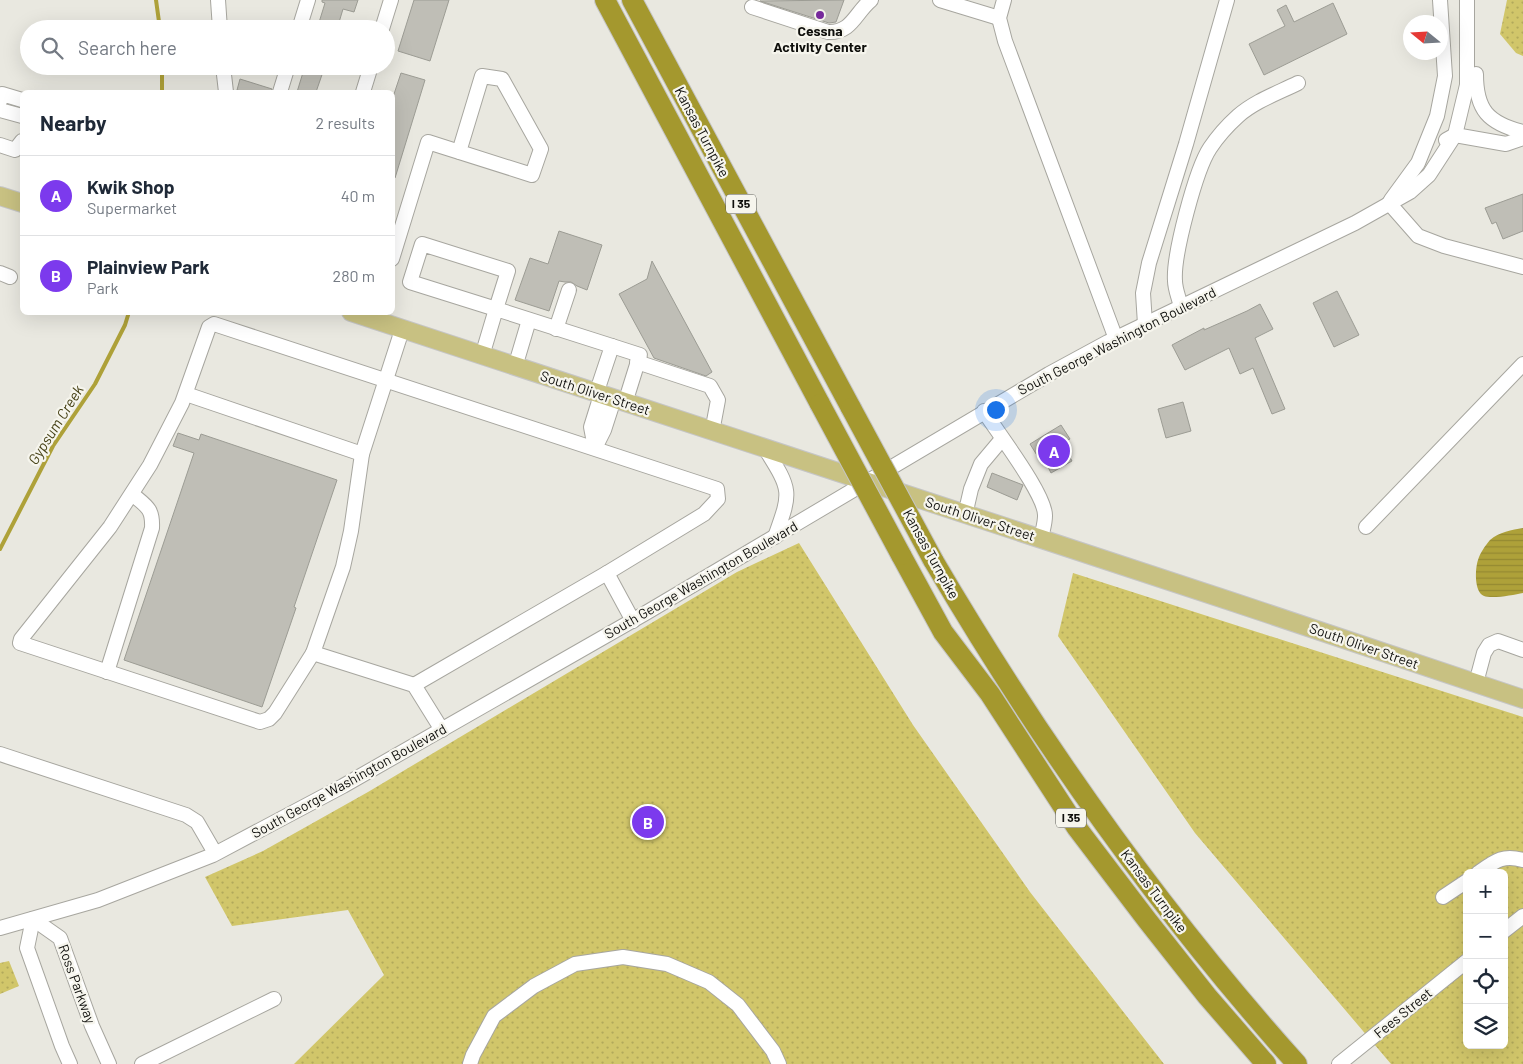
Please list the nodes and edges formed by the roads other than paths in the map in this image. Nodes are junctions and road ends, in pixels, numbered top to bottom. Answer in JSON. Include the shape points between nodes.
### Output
{"nodes":[{"id":1,"x":218,"y":0,"type":"edge"},
{"id":2,"x":308,"y":0,"type":"edge"},
{"id":3,"x":391,"y":0,"type":"edge"},
{"id":4,"x":606,"y":0,"type":"edge"},
{"id":5,"x":632,"y":0,"type":"edge"},
{"id":6,"x":871,"y":0,"type":"edge"},
{"id":7,"x":940,"y":0,"type":"edge"},
{"id":8,"x":1004,"y":0,"type":"edge"},
{"id":9,"x":1227,"y":0,"type":"edge"},
{"id":10,"x":1440,"y":0,"type":"edge"},
{"id":11,"x":1467,"y":0,"type":"edge"},
{"id":12,"x":752,"y":7,"type":"dead end"},
{"id":13,"x":1000,"y":18,"type":"junction"},
{"id":14,"x":219,"y":20,"type":"edge"},
{"id":15,"x":302,"y":20,"type":"edge"},
{"id":16,"x":385,"y":20,"type":"edge"},
{"id":17,"x":1468,"y":38,"type":"junction"},
{"id":18,"x":225,"y":75,"type":"edge"},
{"id":19,"x":285,"y":75,"type":"edge"},
{"id":20,"x":368,"y":75,"type":"edge"},
{"id":21,"x":1298,"y":83,"type":"dead end"},
{"id":22,"x":226,"y":90,"type":"edge"},
{"id":23,"x":281,"y":90,"type":"edge"},
{"id":24,"x":364,"y":90,"type":"edge"},
{"id":25,"x":20,"y":99,"type":"edge"},
{"id":26,"x":0,"y":101,"type":"edge"},
{"id":27,"x":1439,"y":105,"type":"junction"},
{"id":28,"x":0,"y":110,"type":"edge"},
{"id":29,"x":20,"y":115,"type":"edge"},
{"id":30,"x":1523,"y":132,"type":"edge"},
{"id":31,"x":1454,"y":135,"type":"junction"},
{"id":32,"x":1523,"y":138,"type":"edge"},
{"id":33,"x":20,"y":143,"type":"edge"},
{"id":34,"x":0,"y":145,"type":"edge"},
{"id":35,"x":459,"y":152,"type":"junction"},
{"id":36,"x":1418,"y":163,"type":"junction"},
{"id":37,"x":0,"y":196,"type":"edge"},
{"id":38,"x":20,"y":202,"type":"edge"},
{"id":39,"x":1389,"y":203,"type":"junction"},
{"id":40,"x":395,"y":249,"type":"edge"},
{"id":41,"x":1523,"y":267,"type":"edge"},
{"id":42,"x":569,"y":290,"type":"dead end"},
{"id":43,"x":1181,"y":307,"type":"junction"},
{"id":44,"x":496,"y":310,"type":"junction"},
{"id":45,"x":375,"y":316,"type":"edge"},
{"id":46,"x":529,"y":320,"type":"junction"},
{"id":47,"x":1145,"y":324,"type":"junction"},
{"id":48,"x":556,"y":329,"type":"junction"},
{"id":49,"x":402,"y":330,"type":"junction"},
{"id":50,"x":1116,"y":339,"type":"junction"},
{"id":51,"x":612,"y":346,"type":"junction"},
{"id":52,"x":482,"y":356,"type":"junction"},
{"id":53,"x":638,"y":362,"type":"junction"},
{"id":54,"x":1523,"y":364,"type":"edge"},
{"id":55,"x":515,"y":367,"type":"junction"},
{"id":56,"x":386,"y":380,"type":"junction"},
{"id":57,"x":186,"y":394,"type":"junction"},
{"id":58,"x":609,"y":398,"type":"junction"},
{"id":59,"x":984,"y":411,"type":"junction"},
{"id":60,"x":712,"y":432,"type":"junction"},
{"id":61,"x":1002,"y":439,"type":"junction"},
{"id":62,"x":594,"y":448,"type":"junction"},
{"id":63,"x":766,"y":450,"type":"junction"},
{"id":64,"x":362,"y":454,"type":"junction"},
{"id":65,"x":865,"y":482,"type":"junction"},
{"id":66,"x":132,"y":494,"type":"junction"},
{"id":67,"x":965,"y":515,"type":"junction"},
{"id":68,"x":1366,"y":527,"type":"dead end"},
{"id":69,"x":775,"y":537,"type":"junction"},
{"id":70,"x":1041,"y":539,"type":"junction"},
{"id":71,"x":607,"y":573,"type":"junction"},
{"id":72,"x":632,"y":621,"type":"junction"},
{"id":73,"x":1523,"y":650,"type":"edge"},
{"id":74,"x":313,"y":653,"type":"junction"},
{"id":75,"x":107,"y":672,"type":"junction"},
{"id":76,"x":1476,"y":683,"type":"junction"},
{"id":77,"x":414,"y":685,"type":"junction"},
{"id":78,"x":1523,"y":699,"type":"edge"},
{"id":79,"x":442,"y":730,"type":"junction"},
{"id":80,"x":0,"y":754,"type":"edge"},
{"id":81,"x":216,"y":853,"type":"junction"},
{"id":82,"x":1523,"y":860,"type":"edge"},
{"id":83,"x":1484,"y":869,"type":"edge"},
{"id":84,"x":1463,"y":884,"type":"edge"},
{"id":85,"x":1443,"y":898,"type":"dead end"},
{"id":86,"x":1523,"y":916,"type":"edge"},
{"id":87,"x":33,"y":919,"type":"junction"},
{"id":88,"x":0,"y":928,"type":"edge"},
{"id":89,"x":1508,"y":928,"type":"edge"},
{"id":90,"x":1463,"y":964,"type":"edge"},
{"id":91,"x":274,"y":999,"type":"dead end"},
{"id":92,"x":1341,"y":1062,"type":"edge"},
{"id":93,"x":70,"y":1064,"type":"edge"},
{"id":94,"x":109,"y":1064,"type":"edge"},
{"id":95,"x":142,"y":1064,"type":"edge"},
{"id":96,"x":470,"y":1064,"type":"edge"},
{"id":97,"x":779,"y":1064,"type":"edge"},
{"id":98,"x":1266,"y":1064,"type":"edge"},
{"id":99,"x":1297,"y":1064,"type":"edge"}],
"edges":[{"from":1,"to":14,"type":"street"},
{"from":2,"to":15,"type":"street"},
{"from":3,"to":16,"type":"street"},
{"from":4,"to":98,"type":"highway","name":"Kansas Turnpike","number":"I 35","bridge":true,"via":[[943,632],[990,694],[1077,828],[1146,920]]},
{"from":5,"to":99,"type":"highway","name":"Kansas Turnpike","number":"I 35","bridge":true,"via":[[970,623],[1110,833],[1182,929]]},
{"from":6,"to":12,"type":"street","via":[[848,27],[838,32],[828,32]]},
{"from":7,"to":13,"type":"street"},
{"from":8,"to":13,"type":"street"},
{"from":9,"to":47,"type":"street","via":[[1149,263],[1143,293]]},
{"from":10,"to":27,"type":"street","via":[[1445,76]]},
{"from":11,"to":17,"type":"street"},
{"from":13,"to":50,"type":"street","via":[[1005,40]]},
{"from":17,"to":30,"type":"street","via":[[1481,107],[1491,118]]},
{"from":17,"to":31,"type":"street","name":"South George Washington Boulevard","via":[[1467,84]]},
{"from":18,"to":22,"type":"street"},
{"from":19,"to":23,"type":"street"},
{"from":20,"to":24,"type":"street"},
{"from":21,"to":43,"type":"street","via":[[1239,115],[1209,149],[1190,200],[1177,261],[1175,281]]},
{"from":25,"to":26,"type":"street","via":[[2,94]]},
{"from":27,"to":31,"type":"street","via":[[1444,122]]},
{"from":27,"to":36,"type":"street","via":[[1438,116]]},
{"from":28,"to":29,"type":"street"},
{"from":31,"to":32,"type":"street","via":[[1506,144]]},
{"from":31,"to":36,"type":"street"},
{"from":31,"to":39,"type":"street","name":"South George Washington Boulevard","via":[[1429,175],[1410,192]]},
{"from":33,"to":34,"type":"street","via":[[14,150]]},
{"from":35,"to":35,"type":"street","via":[[532,175],[541,149],[502,79],[482,76]]},
{"from":35,"to":40,"type":"street","via":[[428,142]]},
{"from":36,"to":39,"type":"street"},
{"from":37,"to":38,"type":"main road"},
{"from":39,"to":41,"type":"street","via":[[1418,236]]},
{"from":39,"to":43,"type":"street","name":"South George Washington Boulevard","via":[[1355,223]]},
{"from":42,"to":48,"type":"street"},
{"from":43,"to":47,"type":"street","name":"South George Washington Boulevard"},
{"from":44,"to":44,"type":"street","via":[[410,282],[422,244],[508,271]]},
{"from":44,"to":46,"type":"street"},
{"from":44,"to":52,"type":"street"},
{"from":45,"to":49,"type":"main road","name":"South Oliver Street"},
{"from":46,"to":48,"type":"street"},
{"from":46,"to":55,"type":"street"},
{"from":47,"to":50,"type":"street","name":"South George Washington Boulevard"},
{"from":48,"to":51,"type":"street"},
{"from":49,"to":52,"type":"main road","name":"South Oliver Street"},
{"from":49,"to":56,"type":"street"},
{"from":50,"to":59,"type":"street","name":"South George Washington Boulevard"},
{"from":51,"to":53,"type":"street","via":[[640,355]]},
{"from":51,"to":58,"type":"street"},
{"from":52,"to":55,"type":"main road","name":"South Oliver Street"},
{"from":53,"to":58,"type":"street"},
{"from":53,"to":60,"type":"street","via":[[710,386],[718,400]]},
{"from":54,"to":68,"type":"street"},
{"from":55,"to":58,"type":"main road","name":"South Oliver Street"},
{"from":56,"to":57,"type":"street","via":[[214,324],[209,327]]},
{"from":56,"to":62,"type":"street"},
{"from":56,"to":64,"type":"street"},
{"from":57,"to":64,"type":"street"},
{"from":57,"to":66,"type":"street"},
{"from":58,"to":60,"type":"main road","name":"South Oliver Street"},
{"from":58,"to":62,"type":"street","via":[[591,427]]},
{"from":59,"to":61,"type":"street"},
{"from":59,"to":65,"type":"street","name":"South George Washington Boulevard"},
{"from":60,"to":63,"type":"main road","name":"South Oliver Street"},
{"from":61,"to":67,"type":"street","via":[[981,464]]},
{"from":61,"to":70,"type":"street","via":[[1019,461],[1043,504],[1046,515]]},
{"from":62,"to":71,"type":"street","via":[[712,486],[718,492],[718,498],[704,514]]},
{"from":63,"to":65,"type":"main road","name":"South Oliver Street"},
{"from":63,"to":69,"type":"street","via":[[787,486],[786,504]]},
{"from":64,"to":74,"type":"street","via":[[343,567]]},
{"from":65,"to":67,"type":"main road","name":"South Oliver Street"},
{"from":65,"to":69,"type":"street","name":"South George Washington Boulevard"},
{"from":66,"to":75,"type":"street","via":[[150,509],[152,528]]},
{"from":66,"to":75,"type":"street","via":[[110,527],[20,639],[20,643]]},
{"from":67,"to":70,"type":"main road","name":"South Oliver Street"},
{"from":69,"to":72,"type":"street","name":"South George Washington Boulevard"},
{"from":70,"to":76,"type":"main road","name":"South Oliver Street"},
{"from":71,"to":72,"type":"street"},
{"from":71,"to":77,"type":"street"},
{"from":72,"to":79,"type":"street","name":"South George Washington Boulevard"},
{"from":73,"to":76,"type":"street","via":[[1498,641],[1489,645]]},
{"from":74,"to":75,"type":"street","via":[[275,713],[260,722]]},
{"from":74,"to":77,"type":"street"},
{"from":76,"to":78,"type":"main road","name":"South Oliver Street"},
{"from":77,"to":79,"type":"street"},
{"from":79,"to":81,"type":"street","name":"South George Washington Boulevard"},
{"from":80,"to":81,"type":"street","via":[[186,815],[197,822]]},
{"from":81,"to":87,"type":"street","name":"South George Washington Boulevard","via":[[98,900]]},
{"from":82,"to":83,"type":"street","via":[[1508,857]]},
{"from":84,"to":85,"type":"street"},
{"from":86,"to":89,"type":"street"},
{"from":87,"to":88,"type":"street","name":"South George Washington Boulevard"},
{"from":87,"to":93,"type":"street","via":[[27,948]]},
{"from":87,"to":94,"type":"street","name":"Ross Parkway","via":[[60,938]]},
{"from":90,"to":92,"type":"street","name":"Fees Street"},
{"from":91,"to":95,"type":"street"},
{"from":96,"to":97,"type":"street","via":[[494,1016],[534,986],[575,964],[623,957],[667,964],[709,982],[738,1005]]}]}
